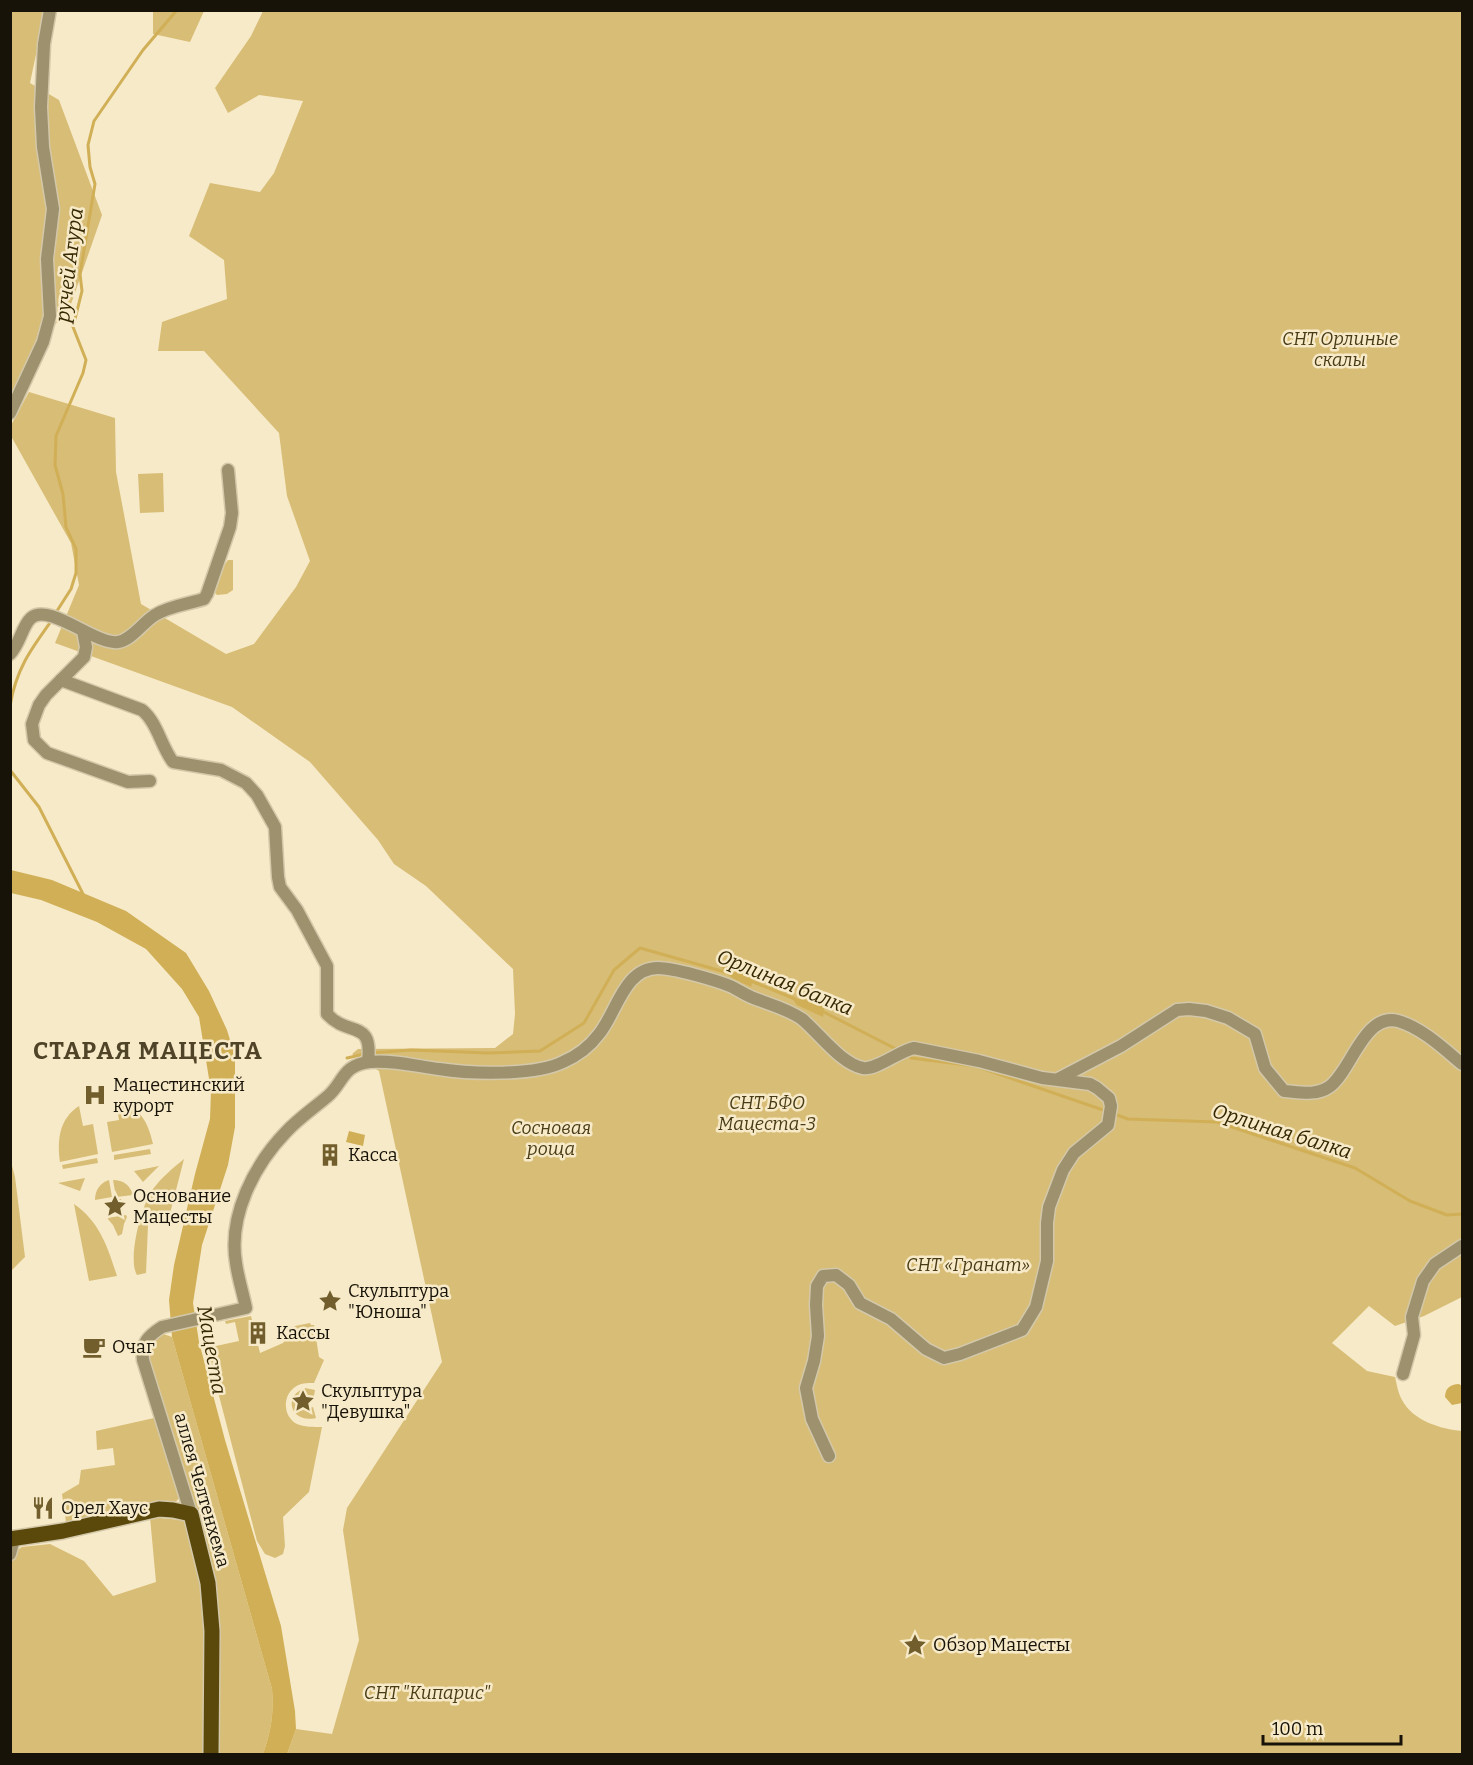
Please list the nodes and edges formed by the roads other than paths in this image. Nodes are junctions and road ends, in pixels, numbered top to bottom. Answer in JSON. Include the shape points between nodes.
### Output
{"nodes":[{"id":1,"x":50,"y":10,"type":"edge"},
{"id":2,"x":10,"y":413,"type":"edge"},
{"id":3,"x":228,"y":470,"type":"dead end"},
{"id":4,"x":83,"y":631,"type":"junction"},
{"id":5,"x":10,"y":654,"type":"edge"},
{"id":6,"x":61,"y":680,"type":"junction"},
{"id":7,"x":150,"y":781,"type":"dead end"},
{"id":8,"x":368,"y":1062,"type":"junction"},
{"id":9,"x":1462,"y":1064,"type":"edge"},
{"id":10,"x":1058,"y":1079,"type":"junction"},
{"id":11,"x":1462,"y":1246,"type":"edge"},
{"id":12,"x":1403,"y":1374,"type":"dead end"},
{"id":13,"x":829,"y":1456,"type":"dead end"},
{"id":14,"x":191,"y":1514,"type":"junction"},
{"id":15,"x":12,"y":1544,"type":"edge"},
{"id":16,"x":211,"y":1755,"type":"edge"}],
"edges":[{"from":1,"to":2,"type":"street","via":[[41,107],[53,209],[47,260],[50,316],[43,342]]},
{"from":3,"to":4,"type":"street","via":[[230,527],[204,599],[156,614],[124,640],[109,642]]},
{"from":4,"to":5,"type":"street","via":[[61,619],[37,615]]},
{"from":4,"to":6,"type":"street","via":[[84,657]]},
{"from":6,"to":7,"type":"street","via":[[34,713],[32,731],[39,747],[128,782]]},
{"from":6,"to":8,"type":"street","via":[[136,707],[146,714],[173,762],[221,770],[246,783],[257,795],[275,827],[280,887],[327,966],[327,1014],[365,1036],[369,1041]]},
{"from":8,"to":10,"type":"street","via":[[392,1061],[442,1070],[540,1071],[584,1050],[599,1034],[636,975],[659,968],[729,986],[776,1005],[800,1018],[846,1060],[861,1068],[914,1048]]},
{"from":8,"to":14,"type":"street","name":"аллея Челтенхема","via":[[342,1077],[333,1092],[286,1132],[248,1188],[235,1242],[246,1308],[164,1327],[142,1346]]},
{"from":9,"to":10,"type":"street","via":[[1430,1038],[1389,1020],[1368,1033],[1329,1087],[1309,1094],[1284,1091],[1265,1068],[1255,1034],[1228,1018],[1189,1009],[1177,1010],[1121,1046]]},
{"from":10,"to":13,"type":"street","via":[[1090,1084],[1108,1098],[1111,1106],[1108,1125],[1082,1145],[1063,1170],[1049,1207],[1047,1261],[1036,1307],[1022,1330],[944,1358],[926,1350],[891,1319],[860,1303],[849,1285],[836,1275],[823,1276],[816,1305],[818,1336],[806,1388],[812,1419]]},
{"from":11,"to":12,"type":"street","via":[[1435,1264],[1423,1281],[1412,1317],[1414,1335]]},
{"from":14,"to":15,"type":"main road","via":[[159,1509]]},
{"from":14,"to":16,"type":"main road","name":"аллея Челтенхема","via":[[209,1592]]}]}
